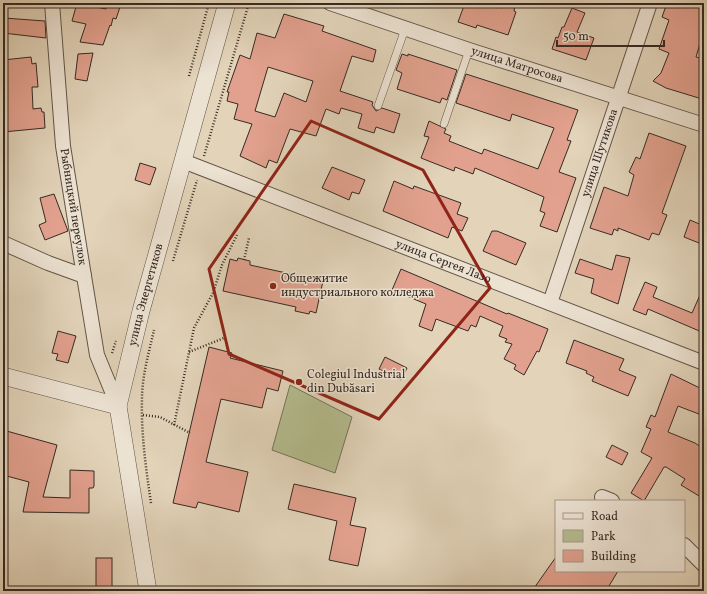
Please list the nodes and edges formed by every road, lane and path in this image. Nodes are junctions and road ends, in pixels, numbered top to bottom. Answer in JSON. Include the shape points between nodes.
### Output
{"nodes":[{"id":1,"x":52,"y":3,"type":"edge"},
{"id":2,"x":227,"y":3,"type":"edge"},
{"id":3,"x":249,"y":3,"type":"edge"},
{"id":4,"x":330,"y":3,"type":"edge"},
{"id":5,"x":650,"y":3,"type":"edge"},
{"id":6,"x":405,"y":29,"type":"junction"},
{"id":7,"x":469,"y":50,"type":"junction"},
{"id":8,"x":617,"y":97,"type":"junction"},
{"id":9,"x":378,"y":106,"type":"dead end"},
{"id":10,"x":444,"y":124,"type":"dead end"},
{"id":11,"x":704,"y":125,"type":"edge"},
{"id":12,"x":182,"y":161,"type":"junction"},
{"id":13,"x":200,"y":169,"type":"junction"},
{"id":14,"x":237,"y":235,"type":"dead end"},
{"id":15,"x":249,"y":238,"type":"dead end"},
{"id":16,"x":3,"y":243,"type":"edge"},
{"id":17,"x":244,"y":260,"type":"dead end"},
{"id":18,"x":172,"y":263,"type":"dead end"},
{"id":19,"x":84,"y":276,"type":"junction"},
{"id":20,"x":550,"y":303,"type":"junction"},
{"id":21,"x":156,"y":323,"type":"dead end"},
{"id":22,"x":224,"y":338,"type":"dead end"},
{"id":23,"x":189,"y":352,"type":"junction"},
{"id":24,"x":704,"y":363,"type":"edge"},
{"id":25,"x":3,"y":376,"type":"edge"},
{"id":26,"x":118,"y":406,"type":"junction"},
{"id":27,"x":143,"y":415,"type":"junction"},
{"id":28,"x":174,"y":424,"type":"junction"},
{"id":29,"x":190,"y":433,"type":"dead end"},
{"id":30,"x":152,"y":507,"type":"dead end"},
{"id":31,"x":685,"y":546,"type":"edge"},
{"id":32,"x":704,"y":565,"type":"edge"},
{"id":33,"x":148,"y":591,"type":"edge"}],
"edges":[{"from":1,"to":19,"type":"street","name":"Рыбницкий переулок","via":[[63,146]]},
{"from":2,"to":12,"type":"street","name":"улица Энергетиков"},
{"from":3,"to":13,"type":"path"},
{"from":4,"to":6,"type":"street","name":"улица Матросова"},
{"from":5,"to":8,"type":"street","name":"улица Шутикова"},
{"from":6,"to":7,"type":"street","name":"улица Матросова"},
{"from":6,"to":9,"type":"lane"},
{"from":7,"to":8,"type":"street","name":"улица Матросова"},
{"from":7,"to":10,"type":"lane"},
{"from":8,"to":11,"type":"street","name":"улица Матросова"},
{"from":8,"to":20,"type":"street","name":"улица Шутикова"},
{"from":12,"to":13,"type":"street","name":"улица Сергея Лазо"},
{"from":12,"to":26,"type":"street","name":"улица Энергетиков"},
{"from":13,"to":18,"type":"path"},
{"from":13,"to":20,"type":"street","name":"улица Сергея Лазо"},
{"from":14,"to":23,"type":"path","via":[[222,265],[213,293],[194,328]]},
{"from":15,"to":17,"type":"path"},
{"from":16,"to":19,"type":"street"},
{"from":19,"to":26,"type":"street","name":"Рыбницкий переулок","via":[[97,355]]},
{"from":20,"to":24,"type":"street","name":"улица Сергея Лазо"},
{"from":21,"to":27,"type":"path","via":[[146,366]]},
{"from":22,"to":23,"type":"path"},
{"from":23,"to":28,"type":"path"},
{"from":25,"to":26,"type":"street"},
{"from":26,"to":33,"type":"street","name":"улица Энергетиков"},
{"from":27,"to":28,"type":"path","via":[[160,417]]},
{"from":27,"to":30,"type":"path","via":[[146,468]]},
{"from":28,"to":29,"type":"path"},
{"from":31,"to":32,"type":"street"}]}
